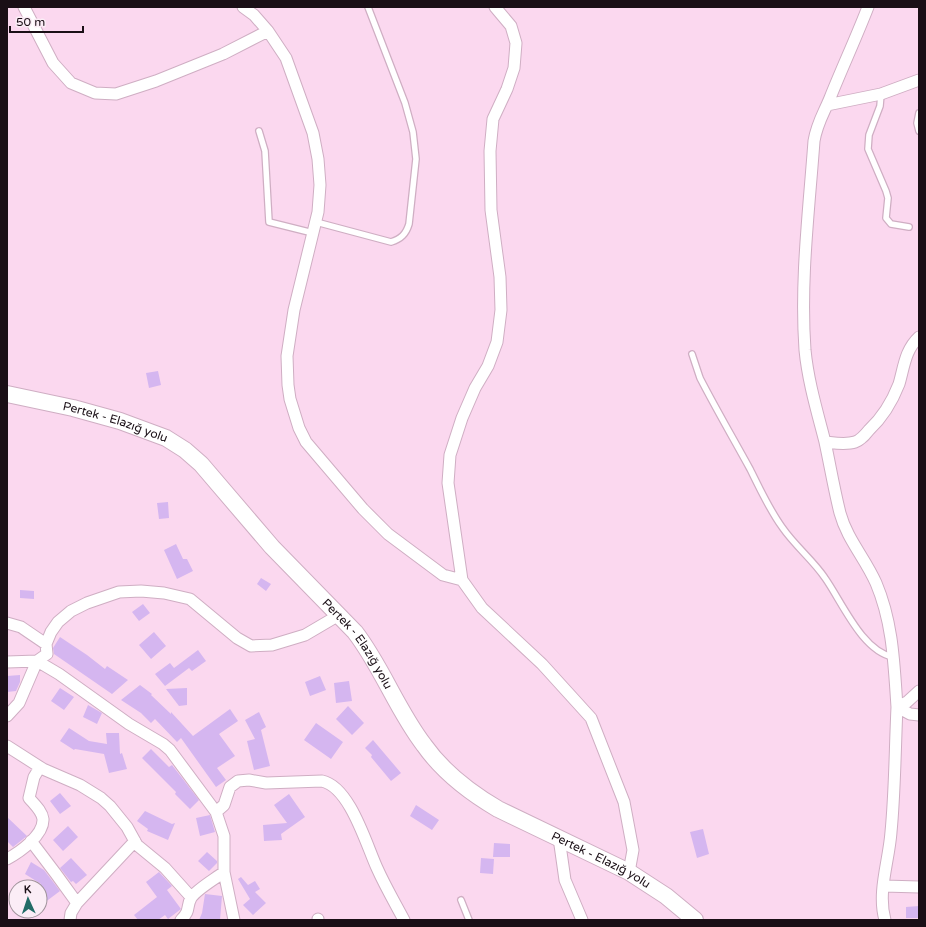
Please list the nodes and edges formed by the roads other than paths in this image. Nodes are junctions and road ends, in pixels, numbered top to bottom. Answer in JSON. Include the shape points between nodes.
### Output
{"nodes":[{"id":1,"x":24,"y":7,"type":"edge"},
{"id":2,"x":243,"y":7,"type":"edge"},
{"id":3,"x":368,"y":7,"type":"edge"},
{"id":4,"x":495,"y":7,"type":"edge"},
{"id":5,"x":868,"y":7,"type":"edge"},
{"id":6,"x":268,"y":31,"type":"junction"},
{"id":7,"x":919,"y":80,"type":"edge"},
{"id":8,"x":881,"y":94,"type":"junction"},
{"id":9,"x":827,"y":105,"type":"junction"},
{"id":10,"x":919,"y":113,"type":"edge"},
{"id":11,"x":259,"y":131,"type":"dead end"},
{"id":12,"x":919,"y":131,"type":"edge"},
{"id":13,"x":316,"y":222,"type":"junction"},
{"id":14,"x":908,"y":227,"type":"dead end"},
{"id":15,"x":313,"y":233,"type":"junction"},
{"id":16,"x":919,"y":337,"type":"edge"},
{"id":17,"x":692,"y":354,"type":"dead end"},
{"id":18,"x":7,"y":394,"type":"edge"},
{"id":19,"x":825,"y":442,"type":"junction"},
{"id":20,"x":462,"y":580,"type":"junction"},
{"id":21,"x":339,"y":615,"type":"junction"},
{"id":22,"x":7,"y":623,"type":"edge"},
{"id":23,"x":46,"y":644,"type":"junction"},
{"id":24,"x":894,"y":657,"type":"junction"},
{"id":25,"x":7,"y":662,"type":"edge"},
{"id":26,"x":37,"y":662,"type":"junction"},
{"id":27,"x":919,"y":691,"type":"edge"},
{"id":28,"x":897,"y":707,"type":"junction"},
{"id":29,"x":7,"y":716,"type":"edge"},
{"id":30,"x":919,"y":716,"type":"edge"},
{"id":31,"x":7,"y":746,"type":"edge"},
{"id":32,"x":40,"y":767,"type":"junction"},
{"id":33,"x":216,"y":812,"type":"junction"},
{"id":34,"x":559,"y":838,"type":"junction"},
{"id":35,"x":31,"y":841,"type":"junction"},
{"id":36,"x":135,"y":841,"type":"junction"},
{"id":37,"x":7,"y":859,"type":"edge"},
{"id":38,"x":224,"y":872,"type":"junction"},
{"id":39,"x":629,"y":872,"type":"junction"},
{"id":40,"x":884,"y":886,"type":"junction"},
{"id":41,"x":919,"y":887,"type":"edge"},
{"id":42,"x":192,"y":898,"type":"junction"},
{"id":43,"x":461,"y":900,"type":"dead end"},
{"id":44,"x":77,"y":903,"type":"junction"},
{"id":45,"x":70,"y":920,"type":"edge"},
{"id":46,"x":181,"y":920,"type":"edge"},
{"id":47,"x":234,"y":920,"type":"edge"},
{"id":48,"x":404,"y":920,"type":"edge"},
{"id":49,"x":469,"y":920,"type":"edge"},
{"id":50,"x":582,"y":920,"type":"edge"},
{"id":51,"x":695,"y":920,"type":"edge"},
{"id":52,"x":885,"y":920,"type":"edge"}],
"edges":[{"from":1,"to":6,"type":"street","via":[[53,63],[71,83],[95,93],[116,94],[156,81],[223,54]]},
{"from":2,"to":6,"type":"street"},
{"from":3,"to":13,"type":"lane","via":[[413,132],[416,159],[409,224],[402,237],[391,242]]},
{"from":4,"to":20,"type":"street","via":[[511,26],[516,43],[514,68],[492,119],[490,151],[491,210],[500,277],[501,310],[496,342],[488,366],[462,418],[450,455],[448,483]]},
{"from":5,"to":9,"type":"street"},
{"from":6,"to":13,"type":"street","via":[[286,58],[313,133],[319,178]]},
{"from":7,"to":8,"type":"street"},
{"from":8,"to":9,"type":"street"},
{"from":8,"to":14,"type":"lane","via":[[880,106],[869,135],[868,149],[888,198],[886,218],[891,224]]},
{"from":9,"to":19,"type":"street","via":[[818,122],[814,141],[804,313],[810,382]]},
{"from":10,"to":12,"type":"lane"},
{"from":11,"to":15,"type":"lane","via":[[264,150],[268,222]]},
{"from":13,"to":15,"type":"street"},
{"from":15,"to":20,"type":"street","via":[[294,310],[287,356],[289,392],[299,428],[306,442],[363,509],[388,534],[443,575]]},
{"from":16,"to":19,"type":"street","via":[[906,355],[899,384],[890,406],[878,422],[855,442]]},
{"from":17,"to":24,"type":"lane","via":[[704,385],[775,516],[793,541],[819,569],[853,624],[876,649]]},
{"from":18,"to":21,"type":"main road","name":"Pertek - Elazığ yolu","via":[[120,421],[166,438],[185,450],[201,464],[272,547]]},
{"from":19,"to":24,"type":"street","via":[[841,514],[855,547],[876,583],[887,615]]},
{"from":20,"to":39,"type":"street","via":[[482,608],[542,664],[591,718],[624,802],[633,850]]},
{"from":21,"to":23,"type":"street","via":[[305,636],[272,646],[251,646],[237,638],[190,599],[164,593],[119,592],[87,602],[71,611],[58,622]]},
{"from":21,"to":34,"type":"main road","name":"Pertek - Elazığ yolu","via":[[367,648],[410,725],[439,764],[478,797]]},
{"from":22,"to":23,"type":"street","via":[[21,626]]},
{"from":23,"to":26,"type":"street","via":[[47,654]]},
{"from":24,"to":28,"type":"street"},
{"from":25,"to":26,"type":"street"},
{"from":26,"to":29,"type":"street","via":[[19,703]]},
{"from":26,"to":33,"type":"street","via":[[163,744]]},
{"from":27,"to":28,"type":"street"},
{"from":28,"to":30,"type":"street"},
{"from":28,"to":40,"type":"street","via":[[893,810]]},
{"from":31,"to":32,"type":"street"},
{"from":32,"to":35,"type":"street","via":[[34,777],[30,798],[43,818],[42,829]]},
{"from":32,"to":36,"type":"street","via":[[80,785],[101,798],[127,827]]},
{"from":33,"to":38,"type":"street","via":[[224,836]]},
{"from":33,"to":48,"type":"street","via":[[224,805],[230,787],[238,781],[328,782],[333,785],[356,818],[378,871]]},
{"from":34,"to":39,"type":"main road","name":"Pertek - Elazığ yolu"},
{"from":34,"to":50,"type":"street","via":[[565,880]]},
{"from":35,"to":37,"type":"street"},
{"from":35,"to":44,"type":"street"},
{"from":36,"to":42,"type":"street","via":[[165,868]]},
{"from":36,"to":44,"type":"street"},
{"from":38,"to":42,"type":"street"},
{"from":38,"to":47,"type":"street"},
{"from":39,"to":51,"type":"main road","name":"Pertek - Elazığ yolu","via":[[666,896]]},
{"from":40,"to":41,"type":"street"},
{"from":40,"to":52,"type":"street","via":[[882,900]]},
{"from":42,"to":46,"type":"street","via":[[187,914]]},
{"from":43,"to":49,"type":"lane"},
{"from":44,"to":45,"type":"street"}]}
